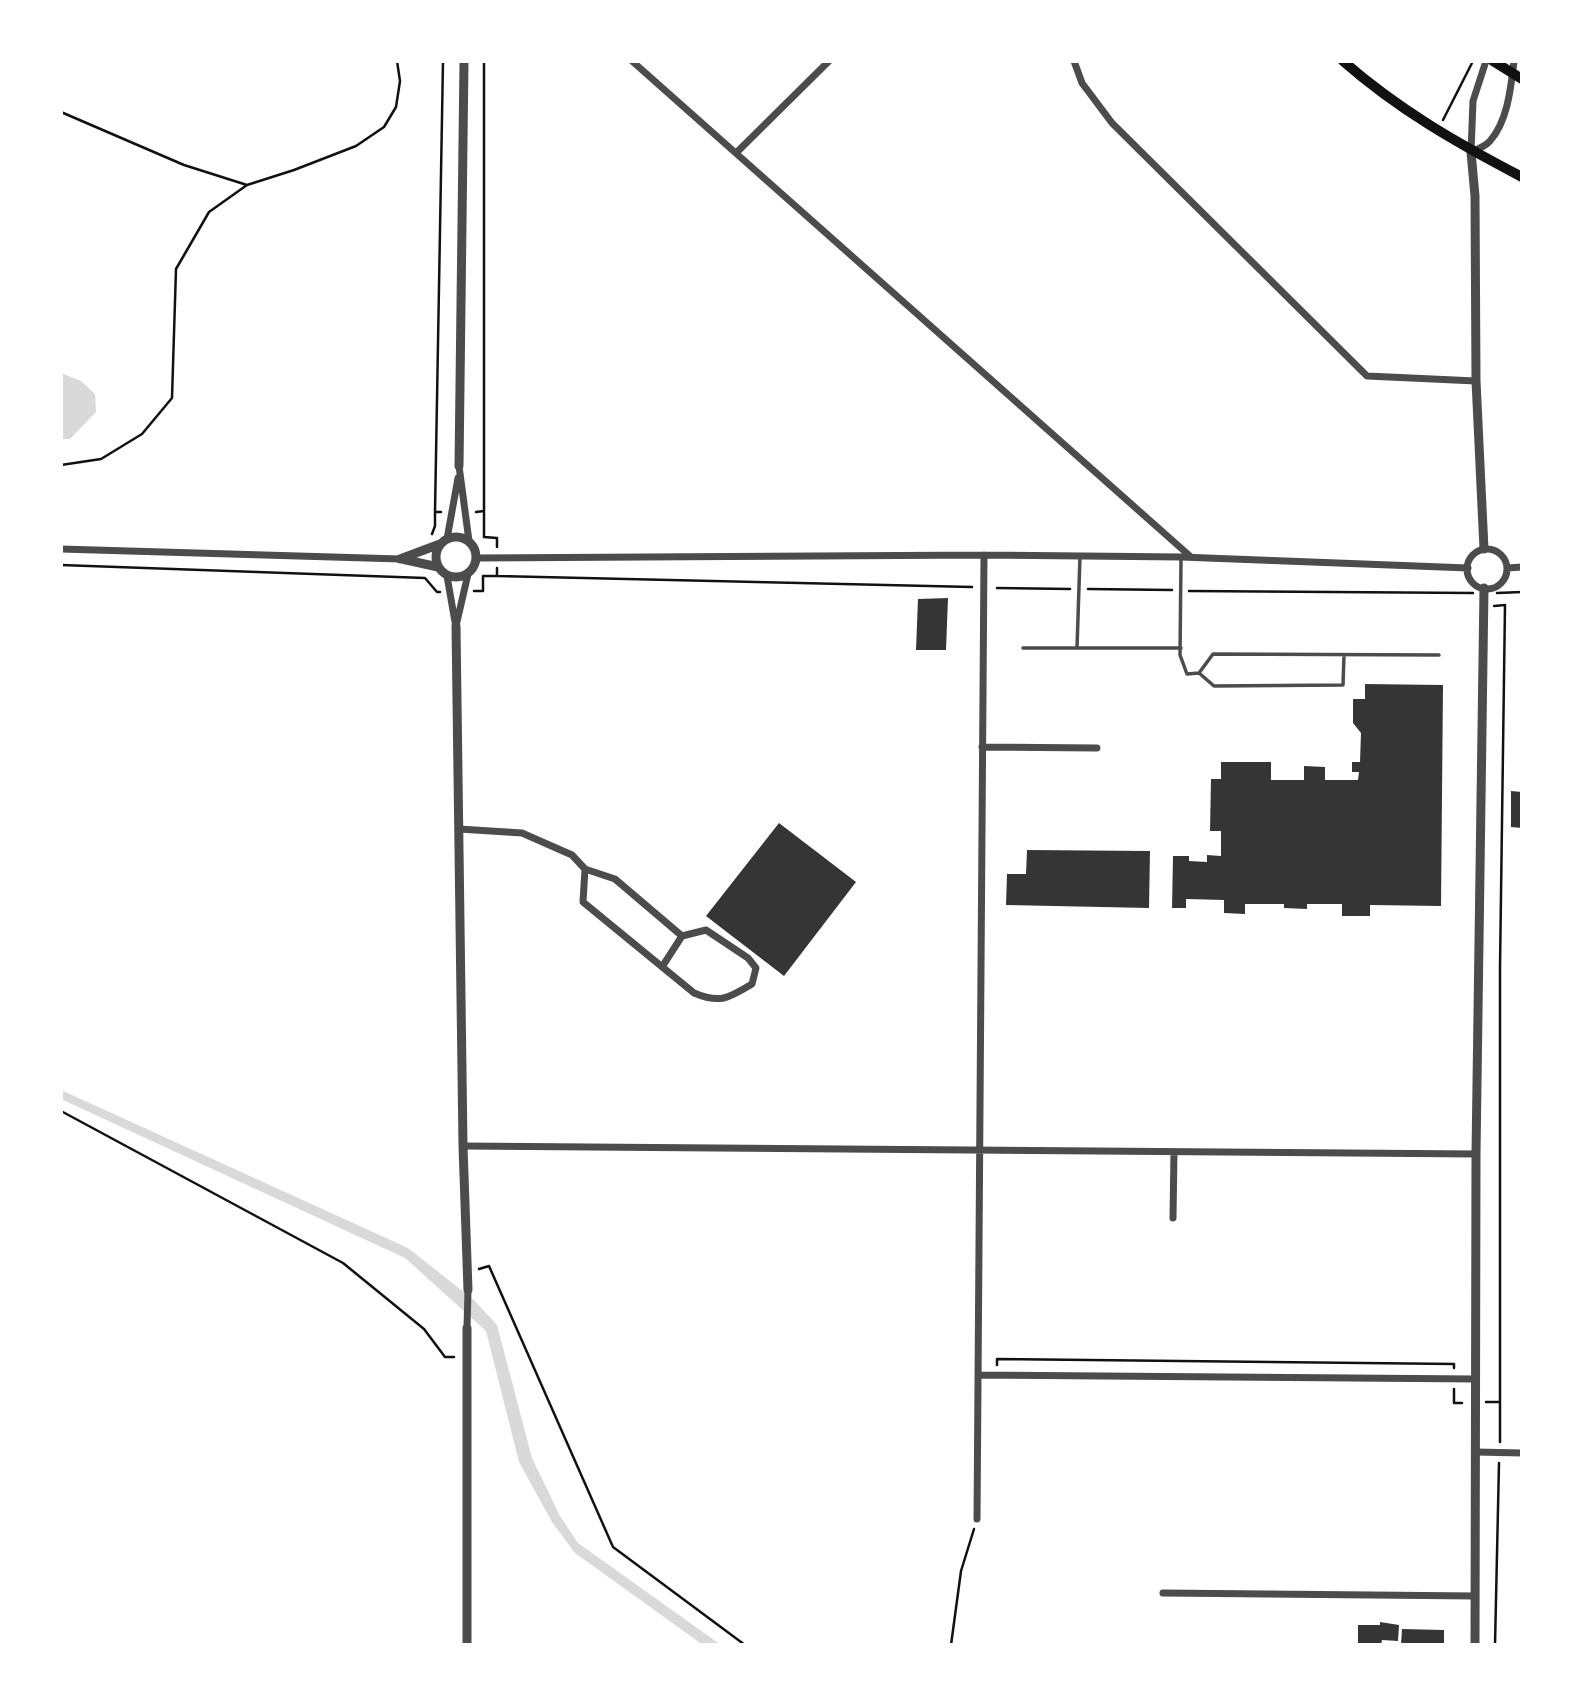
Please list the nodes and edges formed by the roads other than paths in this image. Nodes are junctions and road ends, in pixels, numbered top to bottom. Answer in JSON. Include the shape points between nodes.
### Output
{"nodes":[{"id":1,"x":464,"y":61,"type":"edge"},
{"id":2,"x":632,"y":61,"type":"edge"},
{"id":3,"x":829,"y":61,"type":"edge"},
{"id":4,"x":1074,"y":61,"type":"edge"},
{"id":5,"x":1343,"y":61,"type":"edge"},
{"id":6,"x":1486,"y":61,"type":"edge"},
{"id":7,"x":1493,"y":61,"type":"edge"},
{"id":8,"x":1514,"y":61,"type":"edge"},
{"id":9,"x":1517,"y":76,"type":"edge"},
{"id":10,"x":1471,"y":152,"type":"junction"},
{"id":11,"x":736,"y":153,"type":"junction"},
{"id":12,"x":1522,"y":177,"type":"edge"},
{"id":13,"x":1476,"y":381,"type":"junction"},
{"id":14,"x":459,"y":466,"type":"junction"},
{"id":15,"x":444,"y":541,"type":"junction"},
{"id":16,"x":469,"y":541,"type":"junction"},
{"id":17,"x":61,"y":549,"type":"edge"},
{"id":18,"x":1484,"y":549,"type":"junction"},
{"id":19,"x":984,"y":555,"type":"junction"},
{"id":20,"x":1080,"y":556,"type":"junction"},
{"id":21,"x":1181,"y":557,"type":"junction"},
{"id":22,"x":1191,"y":557,"type":"junction"},
{"id":23,"x":414,"y":558,"type":"junction"},
{"id":24,"x":477,"y":558,"type":"junction"},
{"id":25,"x":400,"y":559,"type":"joint"},
{"id":26,"x":438,"y":566,"type":"junction"},
{"id":27,"x":1522,"y":567,"type":"edge"},
{"id":28,"x":1468,"y":568,"type":"junction"},
{"id":29,"x":1507,"y":568,"type":"junction"},
{"id":30,"x":468,"y":574,"type":"junction"},
{"id":31,"x":447,"y":576,"type":"junction"},
{"id":32,"x":1484,"y":591,"type":"junction"},
{"id":33,"x":456,"y":626,"type":"junction"},
{"id":34,"x":1023,"y":648,"type":"dead end"},
{"id":35,"x":1077,"y":648,"type":"junction"},
{"id":36,"x":1181,"y":648,"type":"junction"},
{"id":37,"x":1344,"y":655,"type":"junction"},
{"id":38,"x":1440,"y":655,"type":"dead end"},
{"id":39,"x":1199,"y":673,"type":"junction"},
{"id":40,"x":982,"y":747,"type":"junction"},
{"id":41,"x":1097,"y":748,"type":"dead end"},
{"id":42,"x":459,"y":829,"type":"junction"},
{"id":43,"x":585,"y":869,"type":"junction"},
{"id":44,"x":682,"y":936,"type":"junction"},
{"id":45,"x":662,"y":967,"type":"junction"},
{"id":46,"x":463,"y":1146,"type":"junction"},
{"id":47,"x":980,"y":1150,"type":"junction"},
{"id":48,"x":1174,"y":1152,"type":"junction"},
{"id":49,"x":1476,"y":1154,"type":"junction"},
{"id":50,"x":1173,"y":1218,"type":"dead end"},
{"id":51,"x":468,"y":1290,"type":"joint"},
{"id":52,"x":467,"y":1328,"type":"joint"},
{"id":53,"x":978,"y":1375,"type":"junction"},
{"id":54,"x":1476,"y":1379,"type":"junction"},
{"id":55,"x":1476,"y":1452,"type":"junction"},
{"id":56,"x":1522,"y":1453,"type":"edge"},
{"id":57,"x":977,"y":1519,"type":"road end"},
{"id":58,"x":1163,"y":1593,"type":"dead end"},
{"id":59,"x":1475,"y":1596,"type":"junction"},
{"id":60,"x":467,"y":1645,"type":"edge"},
{"id":61,"x":1475,"y":1645,"type":"edge"}],
"edges":[{"from":1,"to":14,"type":"street"},
{"from":2,"to":11,"type":"street"},
{"from":3,"to":11,"type":"street"},
{"from":4,"to":13,"type":"street","via":[[1082,83],[1112,123],[1367,376]]},
{"from":5,"to":10,"type":"highway","via":[[1396,104]]},
{"from":6,"to":10,"type":"street","via":[[1473,101]]},
{"from":7,"to":9,"type":"highway"},
{"from":8,"to":9,"type":"street"},
{"from":9,"to":10,"type":"street","via":[[1491,140]]},
{"from":10,"to":12,"type":"highway"},
{"from":10,"to":13,"type":"street"},
{"from":11,"to":22,"type":"street"},
{"from":13,"to":18,"type":"street"},
{"from":14,"to":15,"type":"street"},
{"from":14,"to":16,"type":"street"},
{"from":15,"to":16,"type":"street","via":[[458,537]]},
{"from":15,"to":23,"type":"street"},
{"from":15,"to":26,"type":"street","via":[[435,555]]},
{"from":16,"to":24,"type":"street"},
{"from":17,"to":25,"type":"street"},
{"from":18,"to":28,"type":"street","via":[[1473,555]]},
{"from":18,"to":29,"type":"street","via":[[1497,551]]},
{"from":19,"to":20,"type":"street"},
{"from":19,"to":24,"type":"street"},
{"from":19,"to":40,"type":"street"},
{"from":20,"to":21,"type":"street"},
{"from":20,"to":35,"type":"lane"},
{"from":21,"to":22,"type":"street"},
{"from":21,"to":36,"type":"lane"},
{"from":22,"to":28,"type":"street"},
{"from":23,"to":25,"type":"street"},
{"from":23,"to":26,"type":"street"},
{"from":24,"to":30,"type":"street"},
{"from":26,"to":31,"type":"street"},
{"from":27,"to":29,"type":"street"},
{"from":28,"to":32,"type":"street","via":[[1474,583]]},
{"from":29,"to":32,"type":"street","via":[[1501,583]]},
{"from":30,"to":31,"type":"street"},
{"from":30,"to":33,"type":"street"},
{"from":31,"to":33,"type":"street"},
{"from":32,"to":49,"type":"street"},
{"from":33,"to":42,"type":"street"},
{"from":34,"to":35,"type":"lane"},
{"from":35,"to":36,"type":"lane"},
{"from":36,"to":39,"type":"lane","via":[[1187,674]]},
{"from":37,"to":38,"type":"lane"},
{"from":37,"to":39,"type":"lane","via":[[1213,654]]},
{"from":37,"to":39,"type":"lane","via":[[1343,685],[1214,686]]},
{"from":40,"to":41,"type":"street"},
{"from":40,"to":47,"type":"street"},
{"from":42,"to":43,"type":"street","via":[[522,833],[572,855]]},
{"from":42,"to":46,"type":"street"},
{"from":43,"to":44,"type":"street","via":[[615,879]]},
{"from":43,"to":45,"type":"street","via":[[583,902]]},
{"from":44,"to":45,"type":"street"},
{"from":44,"to":45,"type":"street","via":[[706,930],[748,958],[756,968],[752,984],[712,1001],[694,993]]},
{"from":46,"to":47,"type":"street"},
{"from":46,"to":51,"type":"street"},
{"from":47,"to":48,"type":"street"},
{"from":47,"to":53,"type":"street"},
{"from":48,"to":49,"type":"street"},
{"from":48,"to":50,"type":"street"},
{"from":49,"to":54,"type":"street"},
{"from":51,"to":52,"type":"street"},
{"from":52,"to":60,"type":"street"},
{"from":53,"to":54,"type":"street"},
{"from":53,"to":57,"type":"street"},
{"from":54,"to":55,"type":"street"},
{"from":55,"to":56,"type":"street"},
{"from":55,"to":59,"type":"street"},
{"from":58,"to":59,"type":"street"},
{"from":59,"to":61,"type":"street"}]}
